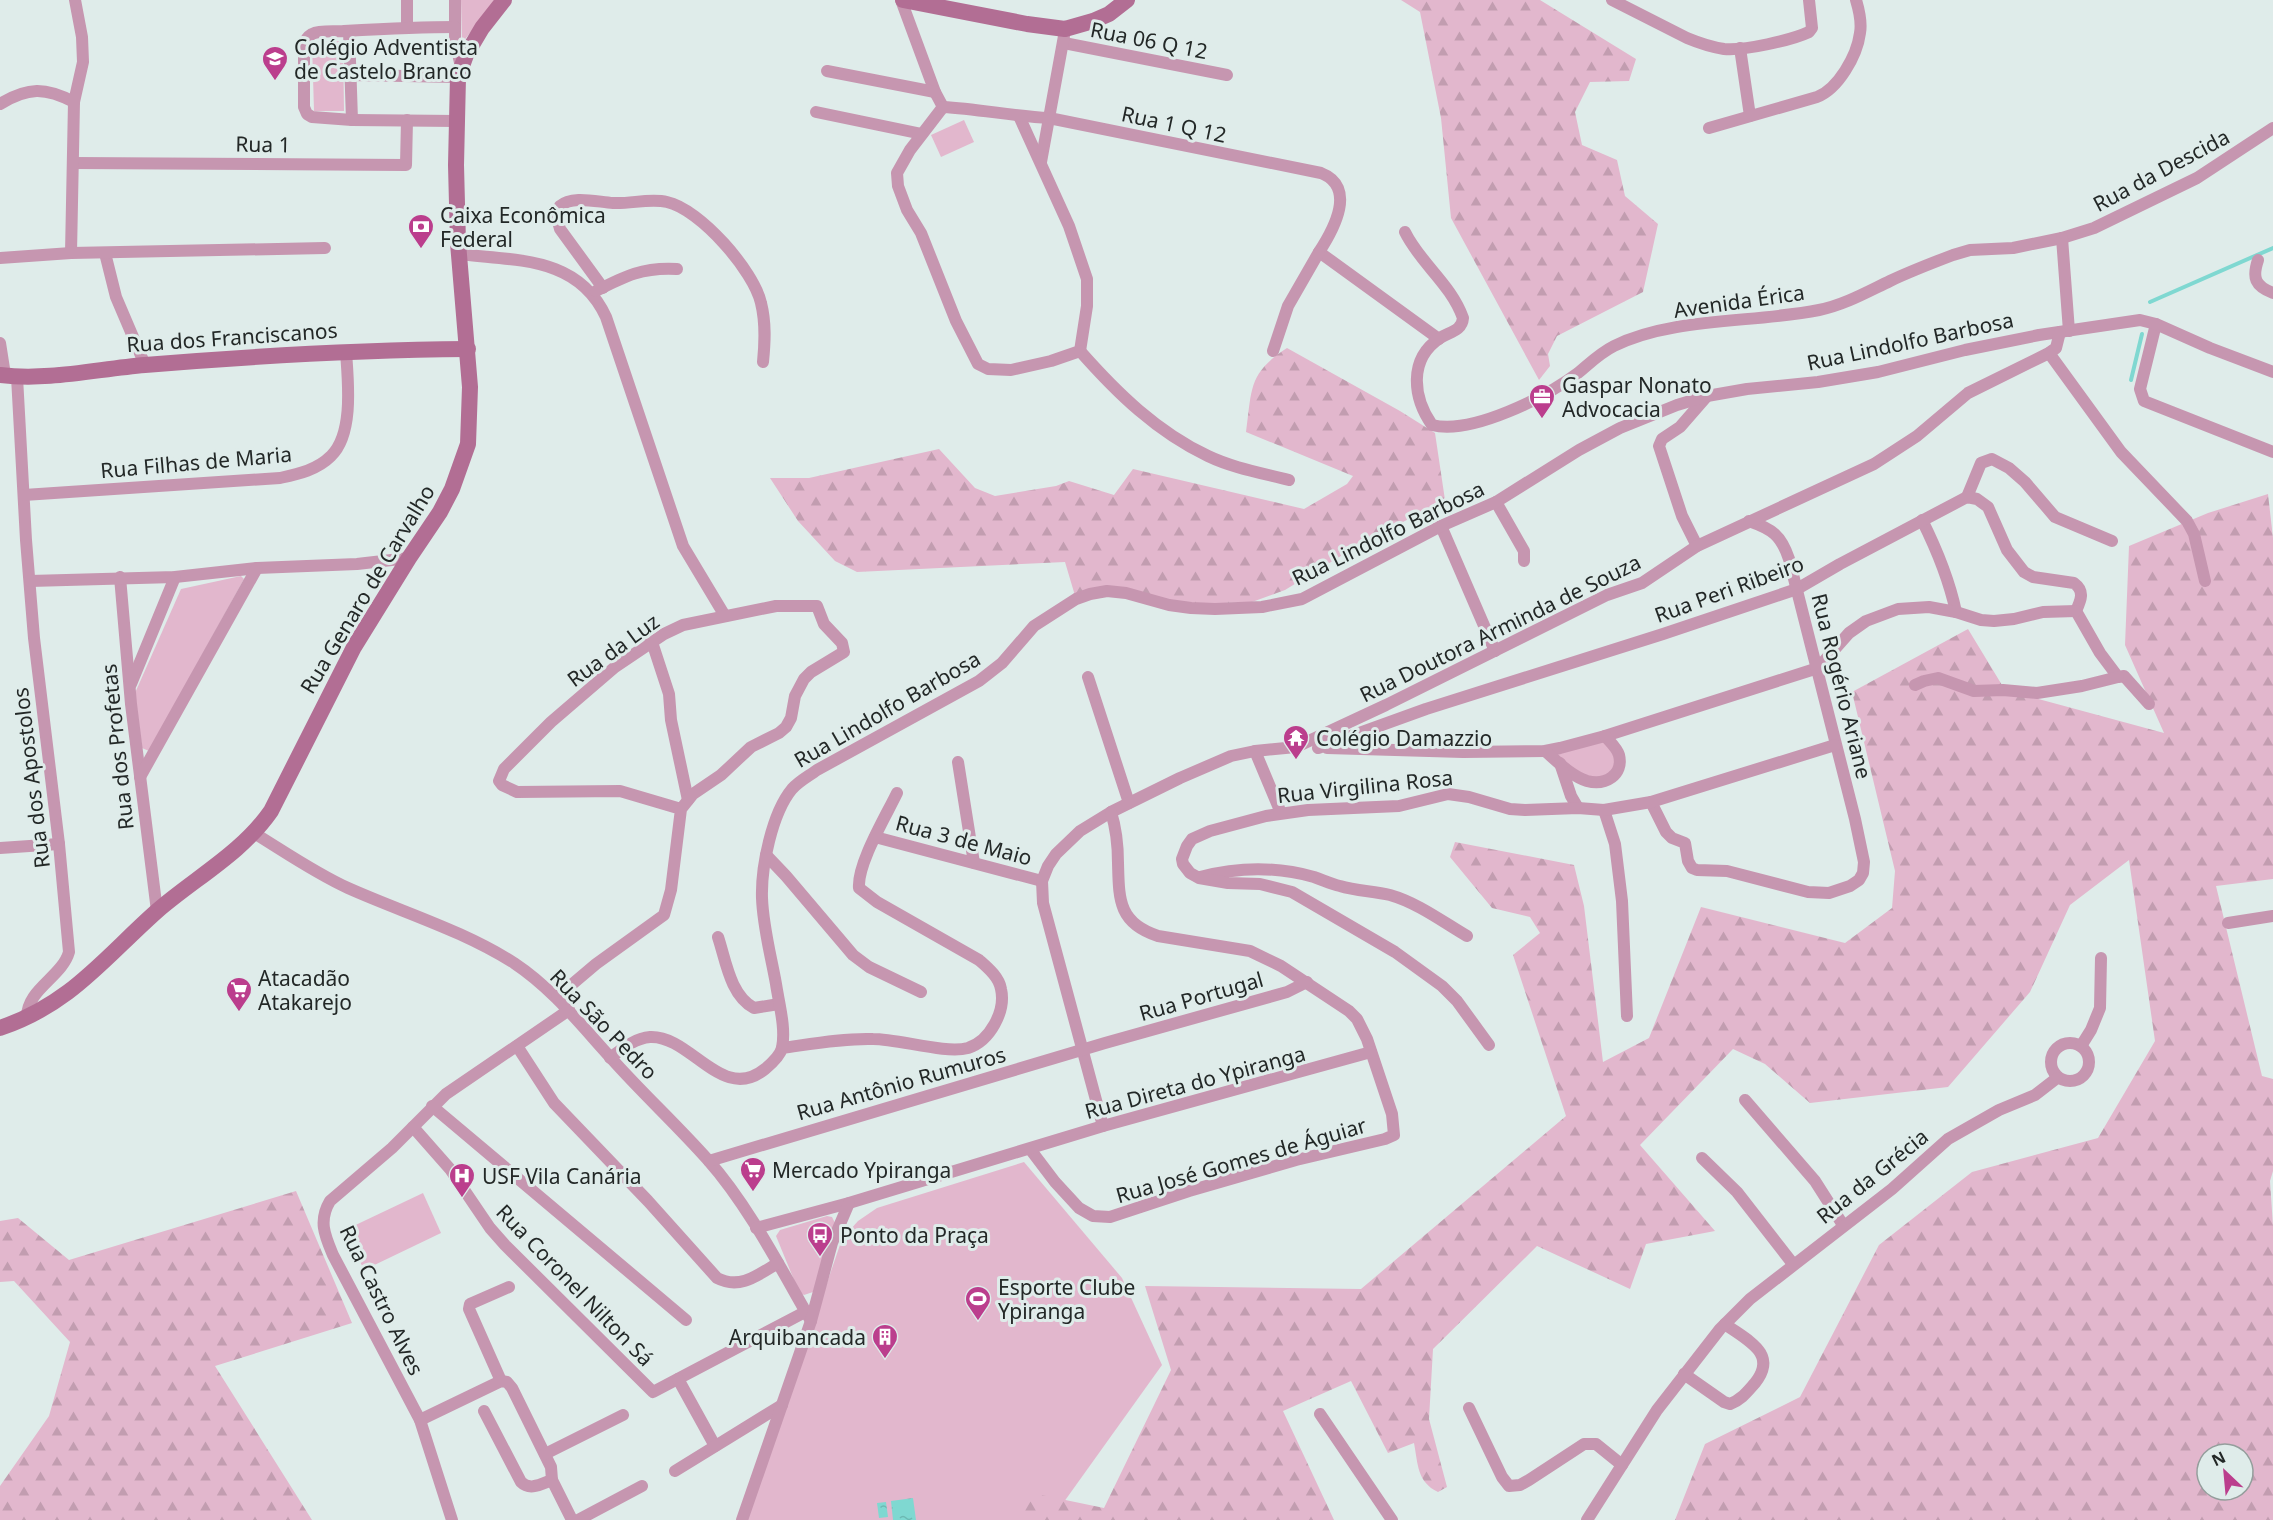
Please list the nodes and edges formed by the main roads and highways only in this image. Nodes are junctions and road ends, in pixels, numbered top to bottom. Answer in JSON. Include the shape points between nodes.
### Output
{"nodes":[{"id":1,"x":504,"y":0,"type":"edge"},
{"id":2,"x":902,"y":0,"type":"edge"},
{"id":3,"x":1127,"y":0,"type":"edge"},
{"id":4,"x":468,"y":349,"type":"junction"},
{"id":5,"x":7,"y":376,"type":"edge"},
{"id":6,"x":0,"y":1028,"type":"edge"}],
"edges":[{"from":1,"to":4,"type":"main road","name":"Rua Genaro de Carvalho","via":[[482,28],[459,72],[456,121],[460,254]]},
{"from":2,"to":3,"type":"main road","via":[[1027,24],[1064,36],[1109,14]]},
{"from":4,"to":5,"type":"main road","name":"Rua dos Franciscanos","via":[[294,354]]},
{"from":4,"to":6,"type":"main road","name":"Rua Genaro de Carvalho","via":[[468,444],[452,489],[354,647],[271,811],[254,833],[157,911],[72,991]]}]}
